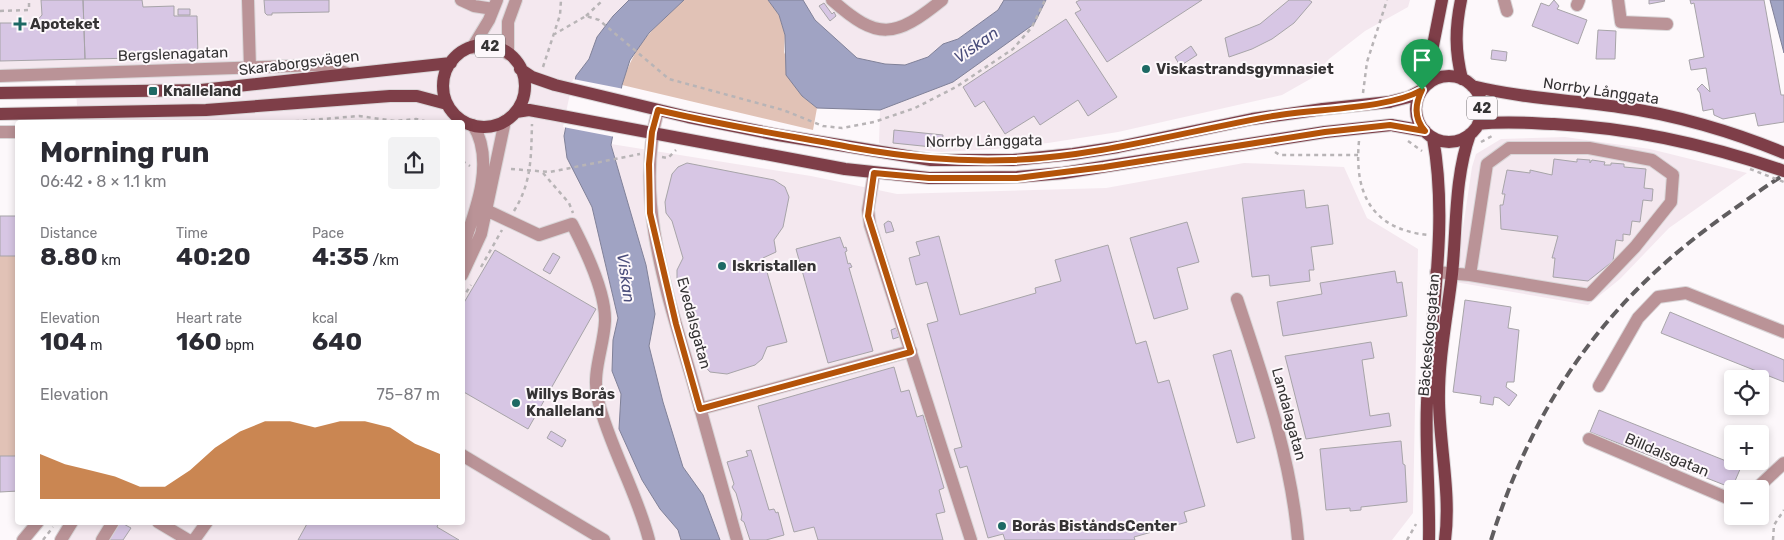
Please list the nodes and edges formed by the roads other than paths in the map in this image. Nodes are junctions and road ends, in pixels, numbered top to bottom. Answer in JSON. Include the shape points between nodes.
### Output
{"nodes":[{"id":1,"x":248,"y":0,"type":"edge"},
{"id":2,"x":461,"y":0,"type":"edge"},
{"id":3,"x":516,"y":0,"type":"edge"},
{"id":4,"x":832,"y":0,"type":"edge"},
{"id":5,"x":942,"y":0,"type":"edge"},
{"id":6,"x":1442,"y":0,"type":"edge"},
{"id":7,"x":1461,"y":0,"type":"edge"},
{"id":8,"x":1618,"y":0,"type":"edge"},
{"id":9,"x":495,"y":5,"type":"edge"},
{"id":10,"x":1667,"y":24,"type":"dead end"},
{"id":11,"x":472,"y":48,"type":"junction"},
{"id":12,"x":508,"y":54,"type":"junction"},
{"id":13,"x":451,"y":63,"type":"junction"},
{"id":14,"x":250,"y":68,"type":"junction"},
{"id":15,"x":520,"y":69,"type":"junction"},
{"id":16,"x":347,"y":73,"type":"junction"},
{"id":17,"x":0,"y":76,"type":"edge"},
{"id":18,"x":1467,"y":82,"type":"junction"},
{"id":19,"x":1424,"y":88,"type":"junction"},
{"id":20,"x":0,"y":94,"type":"edge"},
{"id":21,"x":447,"y":104,"type":"junction"},
{"id":22,"x":658,"y":110,"type":"junction"},
{"id":23,"x":516,"y":112,"type":"junction"},
{"id":24,"x":0,"y":114,"type":"edge"},
{"id":25,"x":44,"y":117,"type":"edge"},
{"id":26,"x":461,"y":120,"type":"edge"},
{"id":27,"x":505,"y":121,"type":"junction"},
{"id":28,"x":465,"y":122,"type":"edge"},
{"id":29,"x":473,"y":125,"type":"junction"},
{"id":30,"x":1474,"y":129,"type":"junction"},
{"id":31,"x":0,"y":132,"type":"edge"},
{"id":32,"x":15,"y":132,"type":"edge"},
{"id":33,"x":652,"y":132,"type":"junction"},
{"id":34,"x":1429,"y":135,"type":"junction"},
{"id":35,"x":1784,"y":153,"type":"edge"},
{"id":36,"x":1784,"y":172,"type":"edge"},
{"id":37,"x":874,"y":173,"type":"junction"},
{"id":38,"x":486,"y":210,"type":"junction"},
{"id":39,"x":465,"y":240,"type":"edge"},
{"id":40,"x":465,"y":269,"type":"edge"},
{"id":41,"x":1436,"y":272,"type":"junction"},
{"id":42,"x":1452,"y":273,"type":"junction"},
{"id":43,"x":1470,"y":275,"type":"junction"},
{"id":44,"x":1237,"y":299,"type":"dead end"},
{"id":45,"x":1784,"y":332,"type":"edge"},
{"id":46,"x":911,"y":352,"type":"junction"},
{"id":47,"x":1599,"y":386,"type":"dead end"},
{"id":48,"x":700,"y":409,"type":"junction"},
{"id":49,"x":1589,"y":439,"type":"dead end"},
{"id":50,"x":465,"y":457,"type":"edge"},
{"id":51,"x":1784,"y":463,"type":"edge"},
{"id":52,"x":1766,"y":480,"type":"edge"},
{"id":53,"x":1724,"y":497,"type":"edge"},
{"id":54,"x":36,"y":525,"type":"edge"},
{"id":55,"x":71,"y":525,"type":"edge"},
{"id":56,"x":112,"y":525,"type":"edge"},
{"id":57,"x":163,"y":525,"type":"edge"},
{"id":58,"x":205,"y":525,"type":"edge"},
{"id":59,"x":64,"y":539,"type":"edge"},
{"id":60,"x":24,"y":540,"type":"edge"},
{"id":61,"x":102,"y":540,"type":"edge"},
{"id":62,"x":188,"y":540,"type":"edge"},
{"id":63,"x":194,"y":540,"type":"edge"},
{"id":64,"x":604,"y":540,"type":"edge"},
{"id":65,"x":649,"y":540,"type":"edge"},
{"id":66,"x":738,"y":540,"type":"edge"},
{"id":67,"x":971,"y":540,"type":"edge"},
{"id":68,"x":1298,"y":540,"type":"edge"},
{"id":69,"x":1429,"y":540,"type":"edge"},
{"id":70,"x":1445,"y":540,"type":"edge"}],
"edges":[{"from":1,"to":14,"type":"street"},
{"from":2,"to":9,"type":"street","via":[[474,6]]},
{"from":3,"to":12,"type":"street","via":[[508,22]]},
{"from":4,"to":5,"type":"street","via":[[862,24],[876,30],[911,23]]},
{"from":6,"to":19,"type":"main road"},
{"from":7,"to":18,"type":"main road","number":"42","via":[[1455,42]]},
{"from":8,"to":10,"type":"street","via":[[1621,22]]},
{"from":9,"to":11,"type":"street"},
{"from":11,"to":12,"type":"main road","number":"42","via":[[491,46]]},
{"from":11,"to":13,"type":"main road","number":"42","via":[[462,52]]},
{"from":12,"to":15,"type":"main road","number":"42"},
{"from":13,"to":16,"type":"main road","name":"Skaraborgsvägen"},
{"from":13,"to":21,"type":"main road","via":[[444,83]]},
{"from":14,"to":16,"type":"street","name":"Bergslenagatan","via":[[320,65]]},
{"from":14,"to":17,"type":"street","name":"Bergslenagatan"},
{"from":15,"to":22,"type":"main road","name":"Norrby Långgata","number":"42","via":[[532,77],[555,84]]},
{"from":15,"to":23,"type":"main road","number":"42","via":[[524,91]]},
{"from":16,"to":20,"type":"main road","name":"Skaraborgsvägen","via":[[201,90]]},
{"from":18,"to":19,"type":"main road","number":"42","via":[[1446,76],[1435,79]]},
{"from":18,"to":30,"type":"main road","number":"42","via":[[1481,103],[1481,114]]},
{"from":18,"to":35,"type":"main road","name":"Norrby Långgata","via":[[1525,97],[1660,114],[1753,140]]},
{"from":19,"to":22,"type":"main road","name":"Norrby Långgata","number":"42","bridge":true,"via":[[1409,97],[1389,102],[1252,119],[1109,149],[1043,158],[970,161],[880,153]]},
{"from":19,"to":34,"type":"main road","via":[[1416,110],[1418,120]]},
{"from":21,"to":25,"type":"main road","via":[[417,96],[390,96],[206,110]]},
{"from":21,"to":26,"type":"main road"},
{"from":22,"to":33,"type":"street","name":"Evedalsgatan"},
{"from":23,"to":27,"type":"main road"},
{"from":23,"to":33,"type":"main road","number":"42","via":[[529,110]]},
{"from":24,"to":25,"type":"main road"},
{"from":27,"to":29,"type":"main road","via":[[487,127]]},
{"from":27,"to":38,"type":"street"},
{"from":28,"to":29,"type":"main road"},
{"from":29,"to":39,"type":"street","via":[[482,146],[482,175]]},
{"from":30,"to":34,"type":"main road","number":"42","via":[[1455,141]]},
{"from":30,"to":36,"type":"main road","via":[[1510,121],[1605,128],[1686,142],[1748,164]]},
{"from":30,"to":42,"type":"main road","name":"Bäckeskogsgatan","via":[[1461,163]]},
{"from":31,"to":32,"type":"street"},
{"from":33,"to":37,"type":"main road","number":"42"},
{"from":33,"to":48,"type":"street","name":"Evedalsgatan","via":[[650,213]]},
{"from":34,"to":37,"type":"main road","number":"42","bridge":true,"via":[[1390,125],[1017,178],[929,178]]},
{"from":34,"to":41,"type":"main road","name":"Bäckeskogsgatan","via":[[1437,162],[1440,208]]},
{"from":37,"to":46,"type":"street","via":[[868,216]]},
{"from":38,"to":40,"type":"street","via":[[481,234]]},
{"from":38,"to":65,"type":"street","via":[[539,235],[572,224],[595,272],[605,319],[597,367],[597,398]]},
{"from":41,"to":42,"type":"street"},
{"from":41,"to":69,"type":"main road","name":"Bäckeskogsgatan","via":[[1427,404]]},
{"from":42,"to":43,"type":"street"},
{"from":42,"to":70,"type":"main road","name":"Bäckeskogsgatan","via":[[1439,401]]},
{"from":43,"to":43,"type":"street","via":[[1487,164],[1508,148],[1589,148],[1652,160],[1673,174],[1671,202],[1636,247],[1589,295]]},
{"from":44,"to":68,"type":"street","name":"Landalagatan","via":[[1274,413],[1295,501]]},
{"from":45,"to":47,"type":"street","via":[[1686,293],[1658,297],[1638,318]]},
{"from":46,"to":48,"type":"street"},
{"from":46,"to":67,"type":"street"},
{"from":48,"to":66,"type":"street","name":"Evedalsgatan"},
{"from":49,"to":53,"type":"street","name":"Billdalsgatan"},
{"from":50,"to":64,"type":"street"},
{"from":51,"to":52,"type":"street"},
{"from":54,"to":60,"type":"street"},
{"from":55,"to":59,"type":"street"},
{"from":56,"to":61,"type":"street"},
{"from":57,"to":62,"type":"street"},
{"from":58,"to":63,"type":"street"}]}
